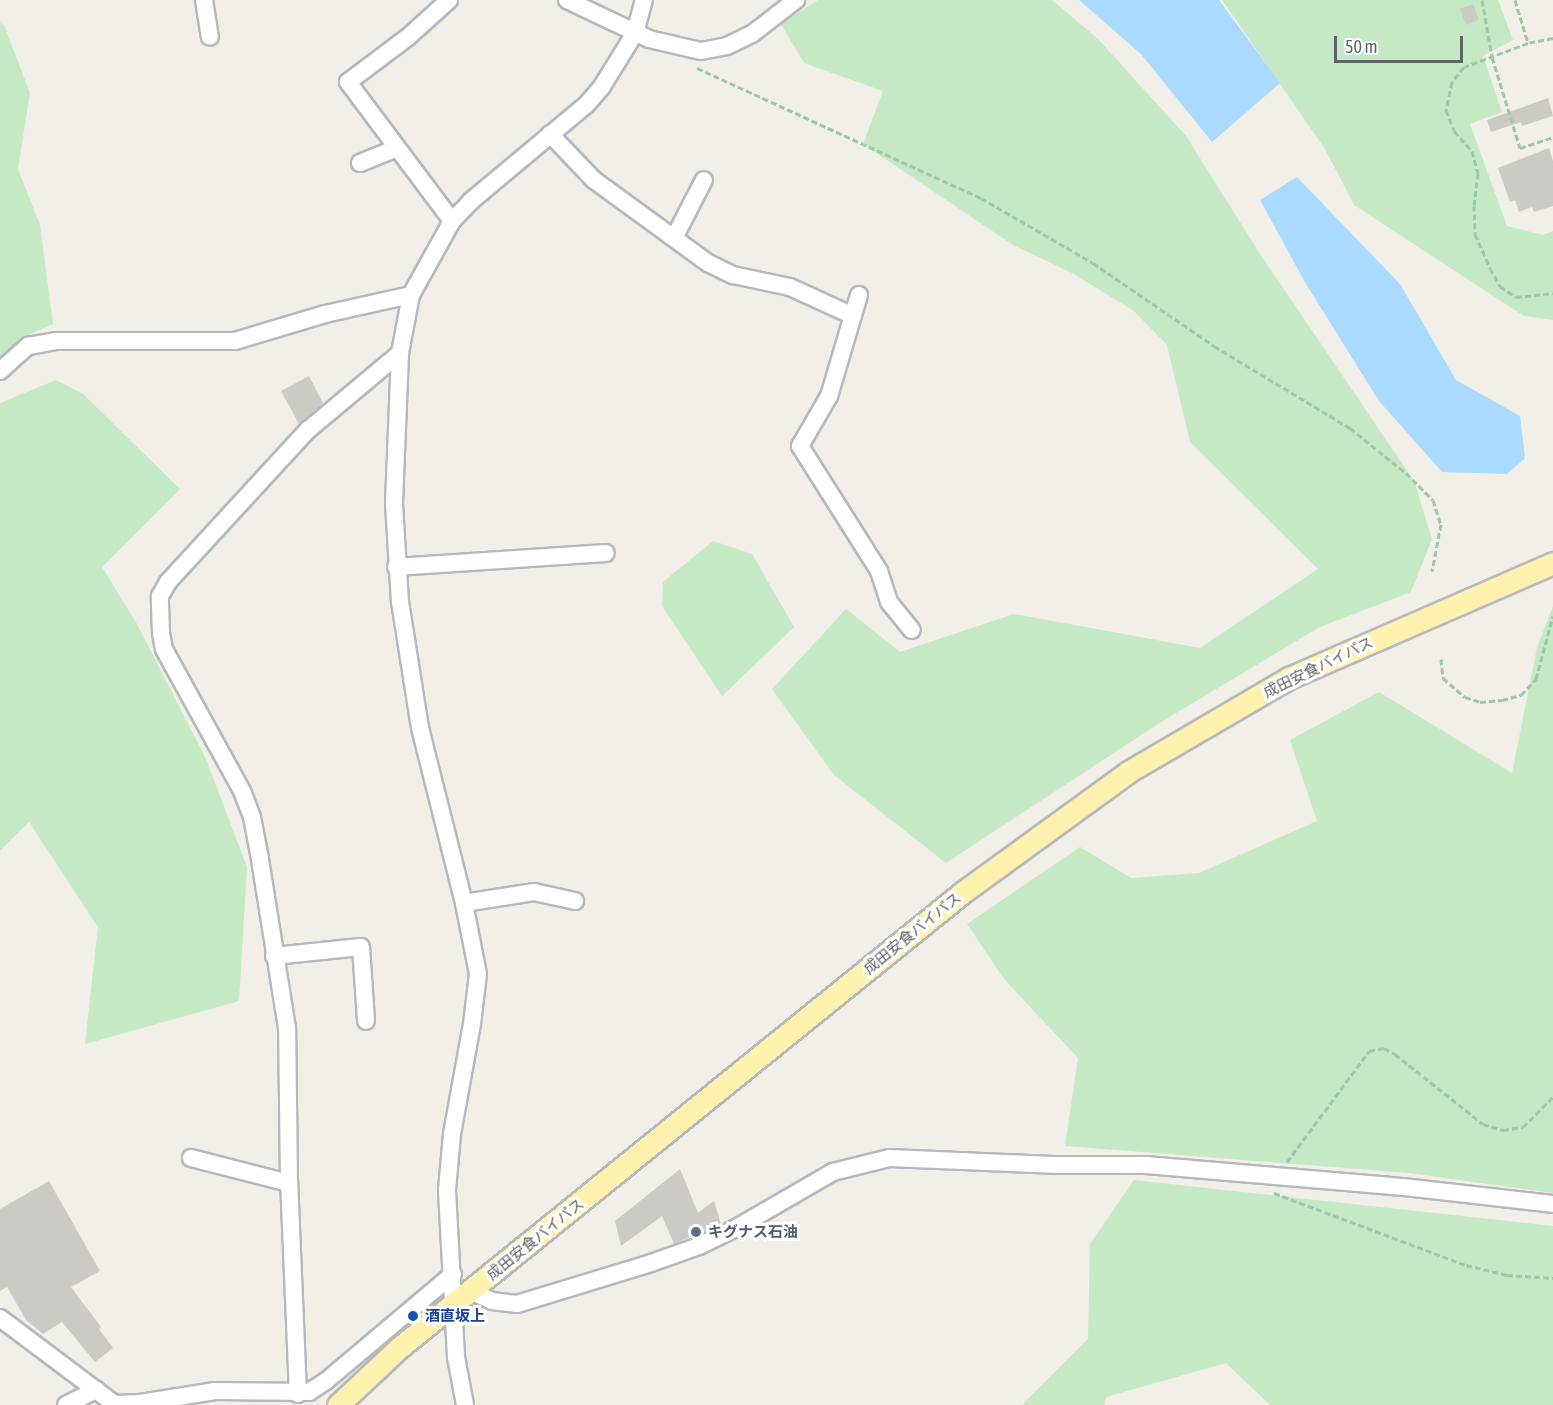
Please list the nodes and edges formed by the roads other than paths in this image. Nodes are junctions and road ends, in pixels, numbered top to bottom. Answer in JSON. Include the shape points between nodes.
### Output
{"nodes":[{"id":1,"x":204,"y":0,"type":"edge"},
{"id":2,"x":449,"y":0,"type":"edge"},
{"id":3,"x":567,"y":0,"type":"edge"},
{"id":4,"x":644,"y":0,"type":"edge"},
{"id":5,"x":796,"y":0,"type":"edge"},
{"id":6,"x":635,"y":33,"type":"junction"},
{"id":7,"x":210,"y":37,"type":"dead end"},
{"id":8,"x":550,"y":134,"type":"junction"},
{"id":9,"x":397,"y":147,"type":"junction"},
{"id":10,"x":360,"y":163,"type":"dead end"},
{"id":11,"x":704,"y":180,"type":"dead end"},
{"id":12,"x":452,"y":221,"type":"junction"},
{"id":13,"x":674,"y":238,"type":"junction"},
{"id":14,"x":411,"y":295,"type":"junction"},
{"id":15,"x":859,"y":295,"type":"dead end"},
{"id":16,"x":853,"y":316,"type":"junction"},
{"id":17,"x":400,"y":353,"type":"junction"},
{"id":18,"x":0,"y":370,"type":"edge"},
{"id":19,"x":606,"y":553,"type":"dead end"},
{"id":20,"x":1553,"y":563,"type":"edge"},
{"id":21,"x":396,"y":567,"type":"junction"},
{"id":22,"x":912,"y":630,"type":"dead end"},
{"id":23,"x":575,"y":901,"type":"dead end"},
{"id":24,"x":464,"y":903,"type":"junction"},
{"id":25,"x":274,"y":956,"type":"junction"},
{"id":26,"x":366,"y":1021,"type":"dead end"},
{"id":27,"x":191,"y":1158,"type":"dead end"},
{"id":28,"x":289,"y":1183,"type":"junction"},
{"id":29,"x":1553,"y":1204,"type":"edge"},
{"id":30,"x":453,"y":1274,"type":"junction"},
{"id":31,"x":462,"y":1297,"type":"junction"},
{"id":32,"x":0,"y":1318,"type":"edge"},
{"id":33,"x":96,"y":1390,"type":"junction"},
{"id":34,"x":298,"y":1394,"type":"junction"},
{"id":35,"x":66,"y":1405,"type":"edge"},
{"id":36,"x":115,"y":1405,"type":"edge"},
{"id":37,"x":338,"y":1405,"type":"edge"},
{"id":38,"x":465,"y":1405,"type":"edge"}],
"edges":[{"from":1,"to":7,"type":"street"},
{"from":2,"to":9,"type":"street","via":[[348,82]]},
{"from":3,"to":6,"type":"street"},
{"from":4,"to":6,"type":"street"},
{"from":5,"to":6,"type":"street","via":[[752,34],[727,46],[701,51],[662,44]]},
{"from":6,"to":8,"type":"street","via":[[601,88]]},
{"from":8,"to":12,"type":"street"},
{"from":8,"to":13,"type":"street","via":[[594,180]]},
{"from":9,"to":10,"type":"street"},
{"from":9,"to":12,"type":"street"},
{"from":11,"to":13,"type":"street"},
{"from":12,"to":14,"type":"street"},
{"from":13,"to":16,"type":"street","via":[[708,263],[734,275],[790,287]]},
{"from":14,"to":17,"type":"street"},
{"from":14,"to":18,"type":"street","via":[[325,314],[235,341],[56,341],[28,346]]},
{"from":15,"to":16,"type":"street"},
{"from":16,"to":22,"type":"street","via":[[829,396],[801,446],[879,572],[889,602]]},
{"from":17,"to":21,"type":"street","via":[[394,503]]},
{"from":17,"to":25,"type":"street","via":[[308,430],[168,582],[160,596],[164,649],[242,791],[252,817]]},
{"from":19,"to":21,"type":"street"},
{"from":20,"to":31,"type":"main road","name":"成田安食バイパス","via":[[1289,678],[1128,772],[963,892]]},
{"from":21,"to":24,"type":"street","via":[[420,728]]},
{"from":23,"to":24,"type":"street","via":[[534,891]]},
{"from":24,"to":30,"type":"street","via":[[478,974],[449,1157],[447,1190]]},
{"from":25,"to":26,"type":"street","via":[[362,947]]},
{"from":25,"to":28,"type":"street","via":[[287,1028]]},
{"from":27,"to":28,"type":"street"},
{"from":28,"to":34,"type":"street"},
{"from":29,"to":31,"type":"street","via":[[1146,1166],[889,1158],[832,1172],[738,1227],[651,1263],[517,1304]]},
{"from":30,"to":31,"type":"street"},
{"from":30,"to":34,"type":"street","via":[[326,1381]]},
{"from":31,"to":37,"type":"main road","name":"成田安食バイパス","via":[[400,1347]]},
{"from":31,"to":38,"type":"street","via":[[456,1357]]},
{"from":32,"to":33,"type":"street"},
{"from":33,"to":35,"type":"street"},
{"from":33,"to":36,"type":"street"},
{"from":34,"to":36,"type":"street","via":[[215,1391]]}]}
